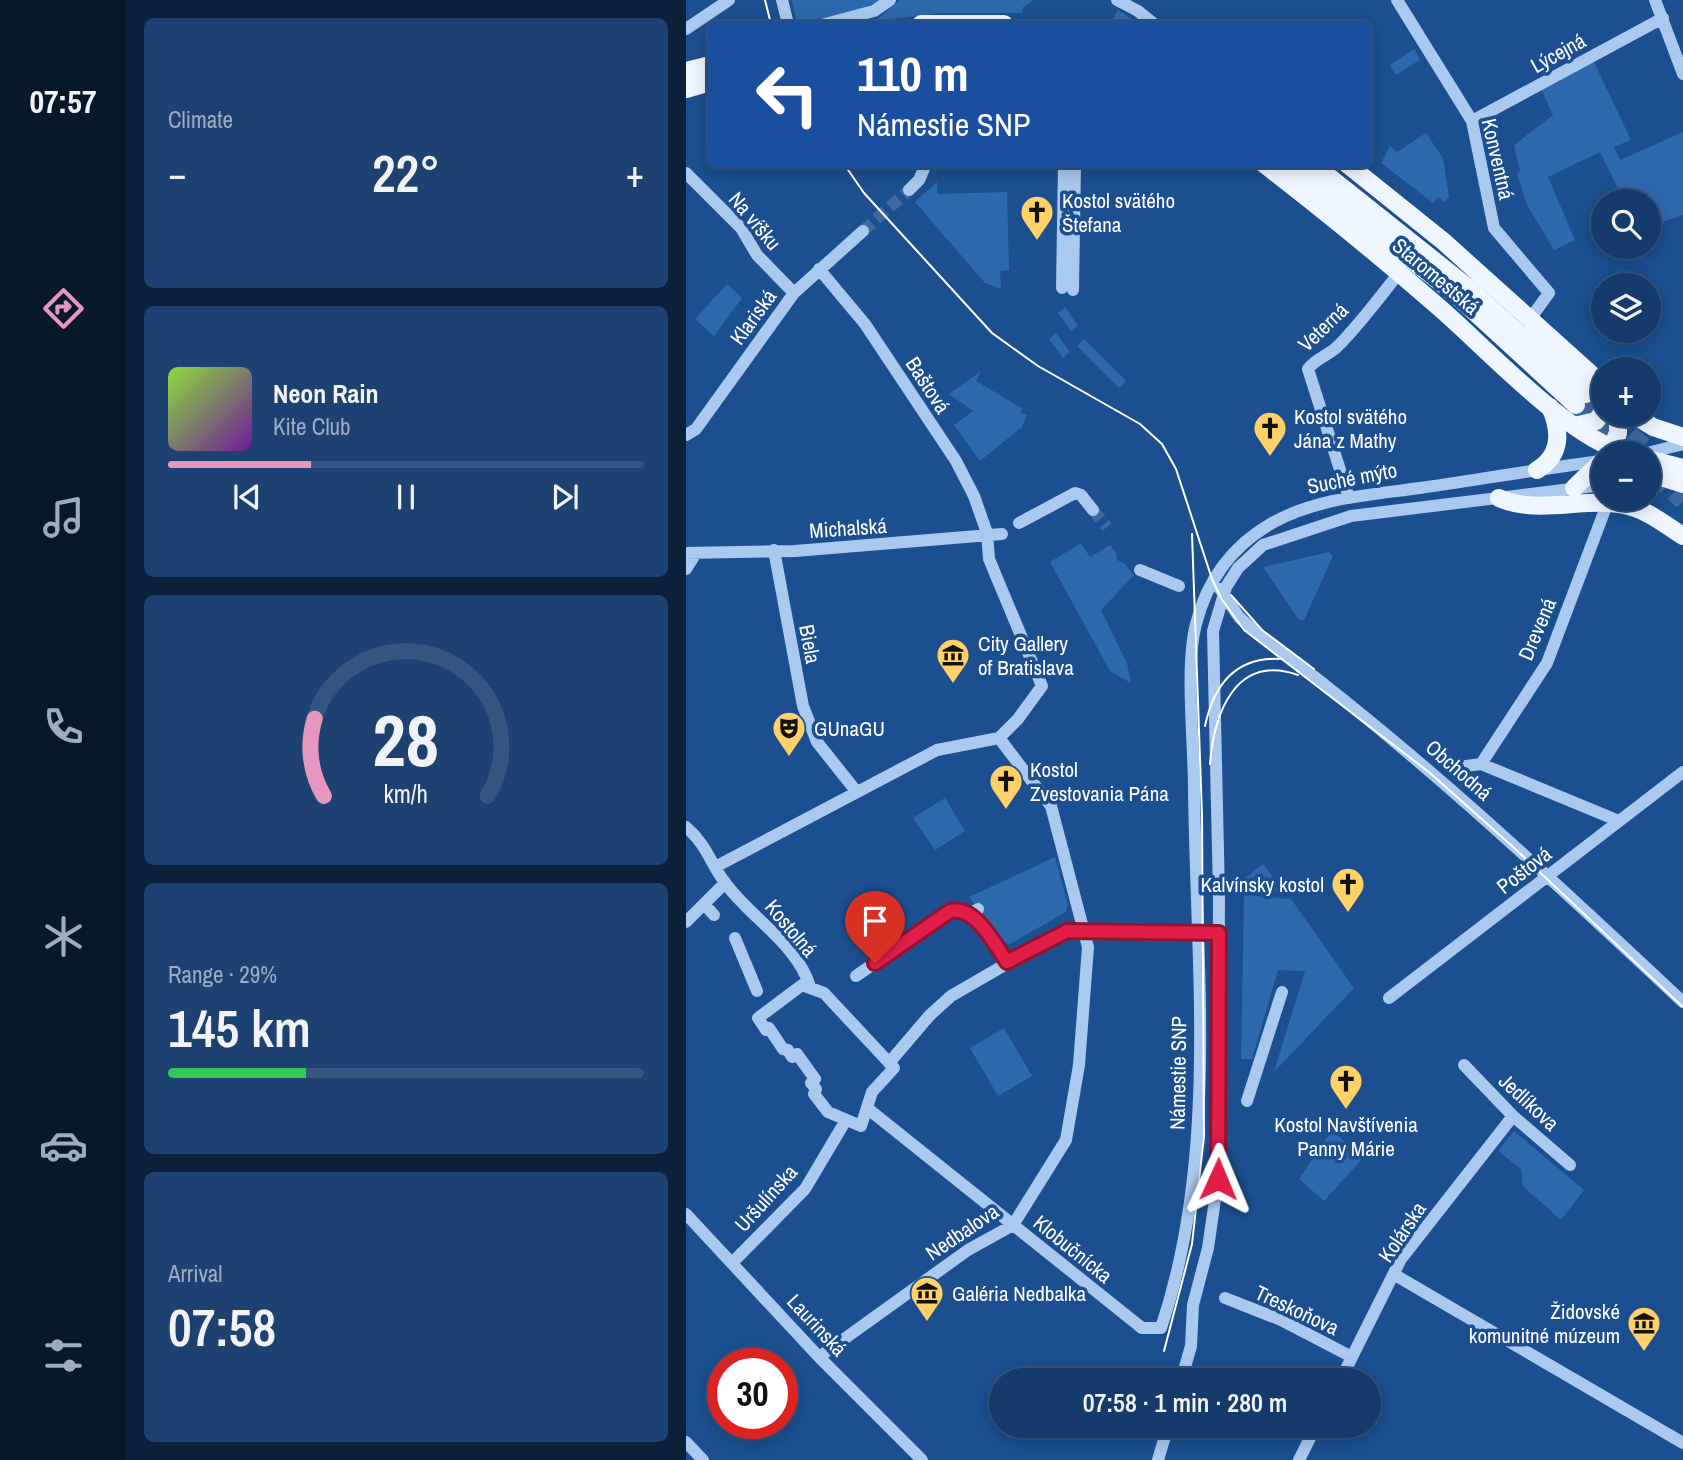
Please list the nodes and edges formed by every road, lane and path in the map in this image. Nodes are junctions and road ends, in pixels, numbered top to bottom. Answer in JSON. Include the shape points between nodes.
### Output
{"nodes":[{"id":1,"x":729,"y":0,"type":"edge"},
{"id":2,"x":890,"y":0,"type":"edge"},
{"id":3,"x":1117,"y":0,"type":"edge"},
{"id":4,"x":1397,"y":0,"type":"edge"},
{"id":5,"x":1655,"y":0,"type":"edge"},
{"id":6,"x":782,"y":1,"type":"edge"},
{"id":7,"x":1142,"y":5,"type":"edge"},
{"id":8,"x":1663,"y":18,"type":"junction"},
{"id":9,"x":787,"y":21,"type":"edge"},
{"id":10,"x":836,"y":21,"type":"edge"},
{"id":11,"x":1152,"y":21,"type":"edge"},
{"id":12,"x":686,"y":29,"type":"edge"},
{"id":13,"x":707,"y":66,"type":"edge"},
{"id":14,"x":686,"y":71,"type":"edge"},
{"id":15,"x":1683,"y":74,"type":"edge"},
{"id":16,"x":707,"y":83,"type":"edge"},
{"id":17,"x":686,"y":89,"type":"edge"},
{"id":18,"x":1472,"y":121,"type":"junction"},
{"id":19,"x":924,"y":168,"type":"edge"},
{"id":20,"x":1064,"y":168,"type":"edge"},
{"id":21,"x":1075,"y":168,"type":"edge"},
{"id":22,"x":1269,"y":168,"type":"edge"},
{"id":23,"x":1293,"y":168,"type":"edge"},
{"id":24,"x":1318,"y":168,"type":"edge"},
{"id":25,"x":1353,"y":168,"type":"edge"},
{"id":26,"x":686,"y":173,"type":"edge"},
{"id":27,"x":909,"y":190,"type":"tunnel mouth"},
{"id":28,"x":863,"y":231,"type":"tunnel mouth"},
{"id":29,"x":819,"y":268,"type":"junction"},
{"id":30,"x":1399,"y":273,"type":"junction"},
{"id":31,"x":794,"y":293,"type":"junction"},
{"id":32,"x":1530,"y":319,"type":"junction"},
{"id":33,"x":1591,"y":374,"type":"tunnel mouth"},
{"id":34,"x":1548,"y":404,"type":"junction"},
{"id":35,"x":1591,"y":422,"type":"edge"},
{"id":36,"x":1574,"y":426,"type":"junction"},
{"id":37,"x":1653,"y":427,"type":"edge"},
{"id":38,"x":686,"y":435,"type":"edge"},
{"id":39,"x":1683,"y":437,"type":"edge"},
{"id":40,"x":1592,"y":441,"type":"edge"},
{"id":41,"x":1683,"y":444,"type":"edge"},
{"id":42,"x":1661,"y":450,"type":"edge"},
{"id":43,"x":1591,"y":460,"type":"edge"},
{"id":44,"x":1661,"y":462,"type":"tunnel mouth"},
{"id":45,"x":1683,"y":468,"type":"edge"},
{"id":46,"x":1537,"y":470,"type":"junction"},
{"id":47,"x":1591,"y":473,"type":"edge"},
{"id":48,"x":1683,"y":474,"type":"edge"},
{"id":49,"x":1661,"y":476,"type":"edge"},
{"id":50,"x":1661,"y":478,"type":"tunnel mouth"},
{"id":51,"x":1683,"y":484,"type":"edge"},
{"id":52,"x":1591,"y":486,"type":"edge"},
{"id":53,"x":1574,"y":488,"type":"junction"},
{"id":54,"x":1349,"y":498,"type":"junction"},
{"id":55,"x":1499,"y":498,"type":"junction"},
{"id":56,"x":1591,"y":502,"type":"edge"},
{"id":57,"x":1303,"y":509,"type":"junction"},
{"id":58,"x":1093,"y":510,"type":"tunnel mouth"},
{"id":59,"x":1604,"y":511,"type":"edge"},
{"id":60,"x":1640,"y":511,"type":"edge"},
{"id":61,"x":1019,"y":523,"type":"dead end"},
{"id":62,"x":1307,"y":528,"type":"junction"},
{"id":63,"x":987,"y":533,"type":"junction"},
{"id":64,"x":1002,"y":534,"type":"dead end"},
{"id":65,"x":1683,"y":536,"type":"edge"},
{"id":66,"x":774,"y":551,"type":"junction"},
{"id":67,"x":691,"y":553,"type":"edge"},
{"id":68,"x":686,"y":569,"type":"edge"},
{"id":69,"x":1140,"y":570,"type":"dead end"},
{"id":70,"x":1213,"y":573,"type":"junction"},
{"id":71,"x":1178,"y":586,"type":"dead end"},
{"id":72,"x":1225,"y":598,"type":"junction"},
{"id":73,"x":999,"y":738,"type":"junction"},
{"id":74,"x":1481,"y":764,"type":"junction"},
{"id":75,"x":1451,"y":768,"type":"dead end"},
{"id":76,"x":1683,"y":772,"type":"edge"},
{"id":77,"x":856,"y":791,"type":"junction"},
{"id":78,"x":1619,"y":821,"type":"junction"},
{"id":79,"x":686,"y":827,"type":"edge"},
{"id":80,"x":720,"y":864,"type":"junction"},
{"id":81,"x":1549,"y":876,"type":"junction"},
{"id":82,"x":725,"y":883,"type":"junction"},
{"id":83,"x":704,"y":904,"type":"junction"},
{"id":84,"x":714,"y":915,"type":"dead end"},
{"id":85,"x":686,"y":922,"type":"edge"},
{"id":86,"x":1085,"y":931,"type":"junction"},
{"id":87,"x":1219,"y":933,"type":"junction"},
{"id":88,"x":1198,"y":934,"type":"junction"},
{"id":89,"x":735,"y":938,"type":"dead end"},
{"id":90,"x":1007,"y":962,"type":"junction"},
{"id":91,"x":856,"y":976,"type":"dead end"},
{"id":92,"x":810,"y":987,"type":"junction"},
{"id":93,"x":757,"y":991,"type":"dead end"},
{"id":94,"x":1282,"y":992,"type":"dead end"},
{"id":95,"x":1389,"y":998,"type":"dead end"},
{"id":96,"x":1683,"y":1002,"type":"edge"},
{"id":97,"x":889,"y":1063,"type":"junction"},
{"id":98,"x":1464,"y":1065,"type":"dead end"},
{"id":99,"x":1247,"y":1101,"type":"dead end"},
{"id":100,"x":867,"y":1108,"type":"junction"},
{"id":101,"x":1513,"y":1116,"type":"junction"},
{"id":102,"x":846,"y":1121,"type":"junction"},
{"id":103,"x":1570,"y":1165,"type":"dead end"},
{"id":104,"x":686,"y":1214,"type":"edge"},
{"id":105,"x":1013,"y":1225,"type":"junction"},
{"id":106,"x":1181,"y":1254,"type":"junction"},
{"id":107,"x":733,"y":1262,"type":"junction"},
{"id":108,"x":1204,"y":1262,"type":"junction"},
{"id":109,"x":1395,"y":1275,"type":"junction"},
{"id":110,"x":1225,"y":1298,"type":"dead end"},
{"id":111,"x":1161,"y":1328,"type":"joint"},
{"id":112,"x":819,"y":1357,"type":"junction"},
{"id":113,"x":1352,"y":1357,"type":"junction"},
{"id":114,"x":1185,"y":1368,"type":"edge"},
{"id":115,"x":1346,"y":1368,"type":"edge"},
{"id":116,"x":1164,"y":1438,"type":"edge"},
{"id":117,"x":1310,"y":1438,"type":"edge"},
{"id":118,"x":686,"y":1442,"type":"edge"},
{"id":119,"x":1683,"y":1443,"type":"edge"},
{"id":120,"x":703,"y":1460,"type":"edge"},
{"id":121,"x":922,"y":1460,"type":"edge"},
{"id":122,"x":1158,"y":1460,"type":"edge"},
{"id":123,"x":1299,"y":1460,"type":"edge"}],
"edges":[{"from":1,"to":12,"type":"street"},
{"from":2,"to":10,"type":"street","via":[[874,11]]},
{"from":3,"to":7,"type":"street"},
{"from":4,"to":18,"type":"street","name":"Konventná"},
{"from":5,"to":8,"type":"street"},
{"from":6,"to":9,"type":"street"},
{"from":7,"to":11,"type":"street"},
{"from":8,"to":15,"type":"street"},
{"from":8,"to":18,"type":"street","name":"Lýcejná"},
{"from":13,"to":14,"type":"main road"},
{"from":16,"to":17,"type":"main road"},
{"from":18,"to":32,"type":"street","name":"Konventná","via":[[1494,228],[1549,293]]},
{"from":19,"to":27,"type":"street"},
{"from":20,"to":21,"type":"street","via":[[1068,289]]},
{"from":22,"to":30,"type":"main road","name":"Staromestská"},
{"from":23,"to":24,"type":"main road","name":"Staromestská","via":[[1581,399],[1466,286]]},
{"from":25,"to":32,"type":"main road","name":"Staromestská"},
{"from":26,"to":31,"type":"street","name":"Na vŕšku","via":[[741,228],[757,255]]},
{"from":28,"to":29,"type":"street","name":"Klariská"},
{"from":29,"to":31,"type":"street","name":"Klariská"},
{"from":29,"to":63,"type":"street","name":"Baštová","via":[[865,324],[956,461]]},
{"from":30,"to":34,"type":"main road","name":"Staromestská"},
{"from":30,"to":54,"type":"street","name":"Veterná","via":[[1340,344],[1308,369]]},
{"from":31,"to":38,"type":"street","name":"Klariská","via":[[696,429]]},
{"from":32,"to":33,"type":"main road","name":"Staromestská"},
{"from":34,"to":36,"type":"main road","name":"Staromestská"},
{"from":34,"to":46,"type":"main road","via":[[1558,440],[1552,458]]},
{"from":35,"to":36,"type":"main road"},
{"from":36,"to":40,"type":"main road"},
{"from":37,"to":39,"type":"main road"},
{"from":41,"to":42,"type":"street"},
{"from":43,"to":46,"type":"street","name":"Suché mýto"},
{"from":44,"to":45,"type":"main road"},
{"from":46,"to":54,"type":"street","name":"Suché mýto"},
{"from":47,"to":53,"type":"main road"},
{"from":48,"to":49,"type":"street"},
{"from":50,"to":51,"type":"main road"},
{"from":52,"to":53,"type":"street","name":"Suché mýto"},
{"from":53,"to":55,"type":"street","name":"Suché mýto"},
{"from":54,"to":57,"type":"street","name":"Suché mýto"},
{"from":55,"to":56,"type":"main road","via":[[1518,507]]},
{"from":55,"to":62,"type":"street","name":"Suché mýto","via":[[1351,516]]},
{"from":57,"to":62,"type":"street","name":"Suché mýto","via":[[1300,520]]},
{"from":57,"to":70,"type":"street","name":"Námestie SNP","via":[[1257,532]]},
{"from":58,"to":61,"type":"street","via":[[1075,493]]},
{"from":59,"to":74,"type":"street","name":"Drevená","via":[[1546,663]]},
{"from":60,"to":65,"type":"main road"},
{"from":62,"to":72,"type":"street","name":"Námestie SNP","via":[[1263,545],[1238,568]]},
{"from":63,"to":64,"type":"street","name":"Michalská"},
{"from":63,"to":66,"type":"street","name":"Michalská"},
{"from":63,"to":73,"type":"street","name":"Baštová","via":[[989,559],[1042,686]]},
{"from":66,"to":67,"type":"street","name":"Michalská"},
{"from":66,"to":77,"type":"street","name":"Biela","via":[[803,705],[817,742]]},
{"from":67,"to":68,"type":"street"},
{"from":69,"to":71,"type":"street"},
{"from":70,"to":72,"type":"street","name":"Obchodná"},
{"from":70,"to":88,"type":"street","name":"Námestie SNP","via":[[1192,640]]},
{"from":72,"to":81,"type":"street","name":"Obchodná","via":[[1253,630],[1425,764]]},
{"from":72,"to":87,"type":"street","name":"Námestie SNP","via":[[1213,631]]},
{"from":73,"to":77,"type":"street","via":[[958,737]]},
{"from":73,"to":86,"type":"street","name":"Nedbalova","via":[[1051,806]]},
{"from":74,"to":75,"type":"street"},
{"from":74,"to":78,"type":"street"},
{"from":76,"to":78,"type":"street","name":"Poštová"},
{"from":77,"to":80,"type":"street"},
{"from":78,"to":81,"type":"street","name":"Poštová"},
{"from":79,"to":80,"type":"street","name":"Kostolná"},
{"from":80,"to":82,"type":"street","name":"Kostolná"},
{"from":81,"to":95,"type":"street","name":"Poštová"},
{"from":81,"to":96,"type":"street","name":"Obchodná"},
{"from":82,"to":83,"type":"street"},
{"from":82,"to":92,"type":"street","name":"Kostolná","via":[[796,960]]},
{"from":83,"to":84,"type":"street"},
{"from":83,"to":85,"type":"street"},
{"from":86,"to":88,"type":"street"},
{"from":86,"to":90,"type":"street","via":[[1060,933]]},
{"from":86,"to":105,"type":"street","name":"Nedbalova","via":[[1083,1027],[1068,1133]]},
{"from":87,"to":88,"type":"street"},
{"from":87,"to":108,"type":"street","name":"Námestie SNP","via":[[1219,1163]]},
{"from":88,"to":106,"type":"street","name":"Námestie SNP","via":[[1197,1135]]},
{"from":89,"to":93,"type":"street"},
{"from":90,"to":91,"type":"street","via":[[974,911],[961,908]]},
{"from":90,"to":97,"type":"street","via":[[945,1001]]},
{"from":92,"to":97,"type":"street","via":[[824,993]]},
{"from":92,"to":102,"type":"street","via":[[802,985],[758,1018],[783,1049],[805,1065],[815,1079],[811,1083],[814,1094],[828,1112]]},
{"from":94,"to":99,"type":"street"},
{"from":97,"to":100,"type":"street","via":[[894,1068],[873,1092]]},
{"from":98,"to":101,"type":"street","name":"Jedlíkova"},
{"from":100,"to":102,"type":"street","via":[[861,1126]]},
{"from":100,"to":105,"type":"street","name":"Klobučnícka"},
{"from":101,"to":103,"type":"street","name":"Jedlíkova"},
{"from":101,"to":109,"type":"street","name":"Kolárska","via":[[1401,1259]]},
{"from":102,"to":107,"type":"street","name":"Uršulínska","via":[[805,1189]]},
{"from":104,"to":107,"type":"street","name":"Laurinská"},
{"from":105,"to":111,"type":"street","name":"Klobučnícka","via":[[1142,1328]]},
{"from":105,"to":112,"type":"street","name":"Nedbalova","via":[[968,1250]]},
{"from":106,"to":108,"type":"street","via":[[1187,1266]]},
{"from":106,"to":111,"type":"street","name":"Námestie SNP"},
{"from":107,"to":112,"type":"street","name":"Laurinská"},
{"from":108,"to":114,"type":"street","name":"Námestie SNP"},
{"from":109,"to":113,"type":"street","name":"Kolárska"},
{"from":109,"to":119,"type":"street"},
{"from":110,"to":113,"type":"street","name":"Treskoňova"},
{"from":112,"to":121,"type":"street","name":"Laurinská"},
{"from":113,"to":115,"type":"street","name":"Kolárska"},
{"from":116,"to":122,"type":"street"},
{"from":117,"to":123,"type":"street"},
{"from":118,"to":120,"type":"street"}]}
